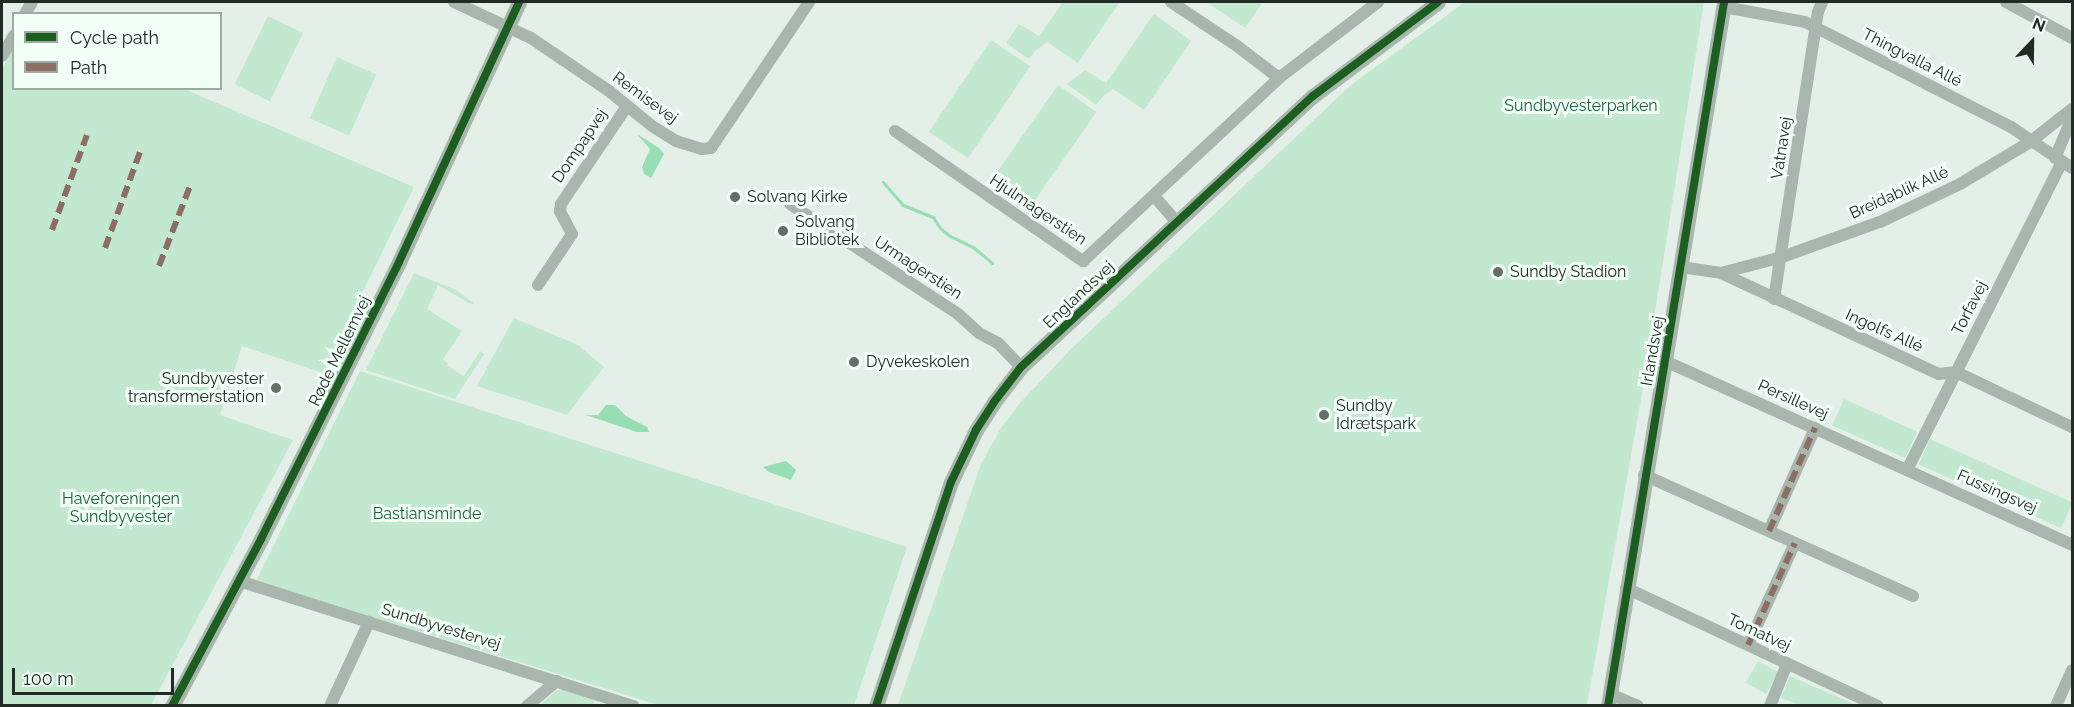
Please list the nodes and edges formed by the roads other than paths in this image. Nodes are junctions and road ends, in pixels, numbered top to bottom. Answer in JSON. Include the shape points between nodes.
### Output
{"nodes":[{"id":1,"x":454,"y":2,"type":"edge"},
{"id":2,"x":519,"y":2,"type":"edge"},
{"id":3,"x":809,"y":2,"type":"edge"},
{"id":4,"x":1171,"y":2,"type":"edge"},
{"id":5,"x":1378,"y":2,"type":"edge"},
{"id":6,"x":1437,"y":2,"type":"edge"},
{"id":7,"x":1822,"y":2,"type":"edge"},
{"id":8,"x":2006,"y":2,"type":"edge"},
{"id":9,"x":1724,"y":4,"type":"edge"},
{"id":10,"x":508,"y":26,"type":"junction"},
{"id":11,"x":1817,"y":28,"type":"junction"},
{"id":12,"x":12,"y":38,"type":"edge"},
{"id":13,"x":2073,"y":38,"type":"edge"},
{"id":14,"x":2,"y":56,"type":"edge"},
{"id":15,"x":1279,"y":78,"type":"junction"},
{"id":16,"x":627,"y":106,"type":"junction"},
{"id":17,"x":2073,"y":109,"type":"edge"},
{"id":18,"x":2073,"y":118,"type":"edge"},
{"id":19,"x":895,"y":132,"type":"dead end"},
{"id":20,"x":2030,"y":142,"type":"junction"},
{"id":21,"x":2063,"y":162,"type":"edge"},
{"id":22,"x":1154,"y":196,"type":"junction"},
{"id":23,"x":790,"y":204,"type":"dead end"},
{"id":24,"x":1177,"y":222,"type":"junction"},
{"id":25,"x":1782,"y":257,"type":"junction"},
{"id":26,"x":1681,"y":267,"type":"junction"},
{"id":27,"x":1721,"y":273,"type":"junction"},
{"id":28,"x":538,"y":285,"type":"dead end"},
{"id":29,"x":1774,"y":299,"type":"junction"},
{"id":30,"x":1665,"y":361,"type":"junction"},
{"id":31,"x":1021,"y":367,"type":"junction"},
{"id":32,"x":1956,"y":372,"type":"junction"},
{"id":33,"x":2073,"y":427,"type":"edge"},
{"id":34,"x":1815,"y":428,"type":"junction"},
{"id":35,"x":1907,"y":470,"type":"junction"},
{"id":36,"x":1644,"y":475,"type":"junction"},
{"id":37,"x":1769,"y":531,"type":"junction"},
{"id":38,"x":1795,"y":543,"type":"junction"},
{"id":39,"x":2073,"y":544,"type":"edge"},
{"id":40,"x":239,"y":580,"type":"junction"},
{"id":41,"x":1626,"y":588,"type":"junction"},
{"id":42,"x":1913,"y":596,"type":"dead end"},
{"id":43,"x":369,"y":622,"type":"junction"},
{"id":44,"x":1748,"y":645,"type":"junction"},
{"id":45,"x":1786,"y":664,"type":"junction"},
{"id":46,"x":2073,"y":670,"type":"edge"},
{"id":47,"x":557,"y":681,"type":"junction"},
{"id":48,"x":1609,"y":700,"type":"edge"},
{"id":49,"x":602,"y":701,"type":"edge"},
{"id":50,"x":172,"y":705,"type":"edge"},
{"id":51,"x":330,"y":705,"type":"edge"},
{"id":52,"x":527,"y":705,"type":"edge"},
{"id":53,"x":634,"y":705,"type":"edge"},
{"id":54,"x":876,"y":705,"type":"edge"},
{"id":55,"x":1638,"y":705,"type":"edge"},
{"id":56,"x":1770,"y":705,"type":"edge"},
{"id":57,"x":1878,"y":705,"type":"edge"},
{"id":58,"x":2056,"y":705,"type":"edge"}],
"edges":[{"from":1,"to":10,"type":"street","name":"Remisevej"},
{"from":2,"to":10,"type":"street","name":"Røde Mellemvej"},
{"from":3,"to":16,"type":"street","name":"Remisevej","via":[[711,148],[676,141]]},
{"from":4,"to":15,"type":"street"},
{"from":5,"to":15,"type":"street","name":"Hjulmagerstien"},
{"from":6,"to":24,"type":"street","name":"Englandsvej","via":[[1313,96]]},
{"from":7,"to":11,"type":"street","name":"Vatnavej"},
{"from":8,"to":13,"type":"street"},
{"from":9,"to":11,"type":"street","name":"Thingvalla Allé","via":[[1804,21]]},
{"from":9,"to":26,"type":"street","name":"Irlandsvej"},
{"from":10,"to":16,"type":"street","name":"Remisevej"},
{"from":10,"to":40,"type":"street","name":"Røde Mellemvej","via":[[399,262]]},
{"from":11,"to":20,"type":"street","name":"Thingvalla Allé","via":[[2011,127]]},
{"from":11,"to":25,"type":"street","name":"Vatnavej"},
{"from":12,"to":14,"type":"street"},
{"from":15,"to":22,"type":"street","name":"Hjulmagerstien"},
{"from":16,"to":28,"type":"street","name":"Dompapvej","via":[[561,204],[560,211],[572,234]]},
{"from":17,"to":20,"type":"street","name":"Breidablik Allé"},
{"from":18,"to":21,"type":"street"},
{"from":19,"to":22,"type":"street","name":"Hjulmagerstien","via":[[1083,261]]},
{"from":20,"to":21,"type":"street","name":"Thingvalla Allé"},
{"from":20,"to":25,"type":"street","name":"Breidablik Allé","via":[[1960,184],[1880,222]]},
{"from":21,"to":32,"type":"street","name":"Torfavej"},
{"from":22,"to":24,"type":"street"},
{"from":23,"to":31,"type":"street","name":"Urmagerstien","via":[[958,314],[979,333],[998,343]]},
{"from":24,"to":31,"type":"street","name":"Englandsvej"},
{"from":25,"to":27,"type":"street","name":"Breidablik Allé"},
{"from":25,"to":29,"type":"street","name":"Vatnavej"},
{"from":26,"to":27,"type":"street","name":"Ingolfs Allé"},
{"from":26,"to":30,"type":"street","name":"Irlandsvej"},
{"from":27,"to":29,"type":"street","name":"Ingolfs Allé"},
{"from":29,"to":32,"type":"street","name":"Ingolfs Allé","via":[[1939,374]]},
{"from":30,"to":34,"type":"street","name":"Persillevej"},
{"from":30,"to":36,"type":"street","name":"Irlandsvej"},
{"from":31,"to":54,"type":"street","name":"Englandsvej","via":[[976,430],[951,482]]},
{"from":32,"to":33,"type":"street","name":"Ingolfs Allé"},
{"from":32,"to":35,"type":"street","name":"Torfavej"},
{"from":34,"to":35,"type":"street","name":"Persillevej"},
{"from":34,"to":37,"type":"street"},
{"from":35,"to":39,"type":"street","name":"Fussingsvej"},
{"from":36,"to":37,"type":"street"},
{"from":36,"to":41,"type":"street","name":"Irlandsvej"},
{"from":37,"to":38,"type":"street"},
{"from":38,"to":42,"type":"street"},
{"from":38,"to":44,"type":"street"},
{"from":40,"to":43,"type":"street","name":"Sundbyvestervej"},
{"from":40,"to":50,"type":"street","name":"Røde Mellemvej"},
{"from":41,"to":44,"type":"street","name":"Tomatvej"},
{"from":41,"to":48,"type":"street","name":"Irlandsvej"},
{"from":43,"to":47,"type":"street","name":"Sundbyvestervej"},
{"from":43,"to":51,"type":"street"},
{"from":44,"to":45,"type":"street","name":"Tomatvej"},
{"from":45,"to":56,"type":"street"},
{"from":45,"to":57,"type":"street","name":"Tomatvej"},
{"from":46,"to":58,"type":"street"},
{"from":47,"to":49,"type":"street","name":"Sundbyvestervej"},
{"from":47,"to":52,"type":"street"},
{"from":48,"to":55,"type":"street"},
{"from":49,"to":53,"type":"street","name":"Sundbyvestervej"}]}
